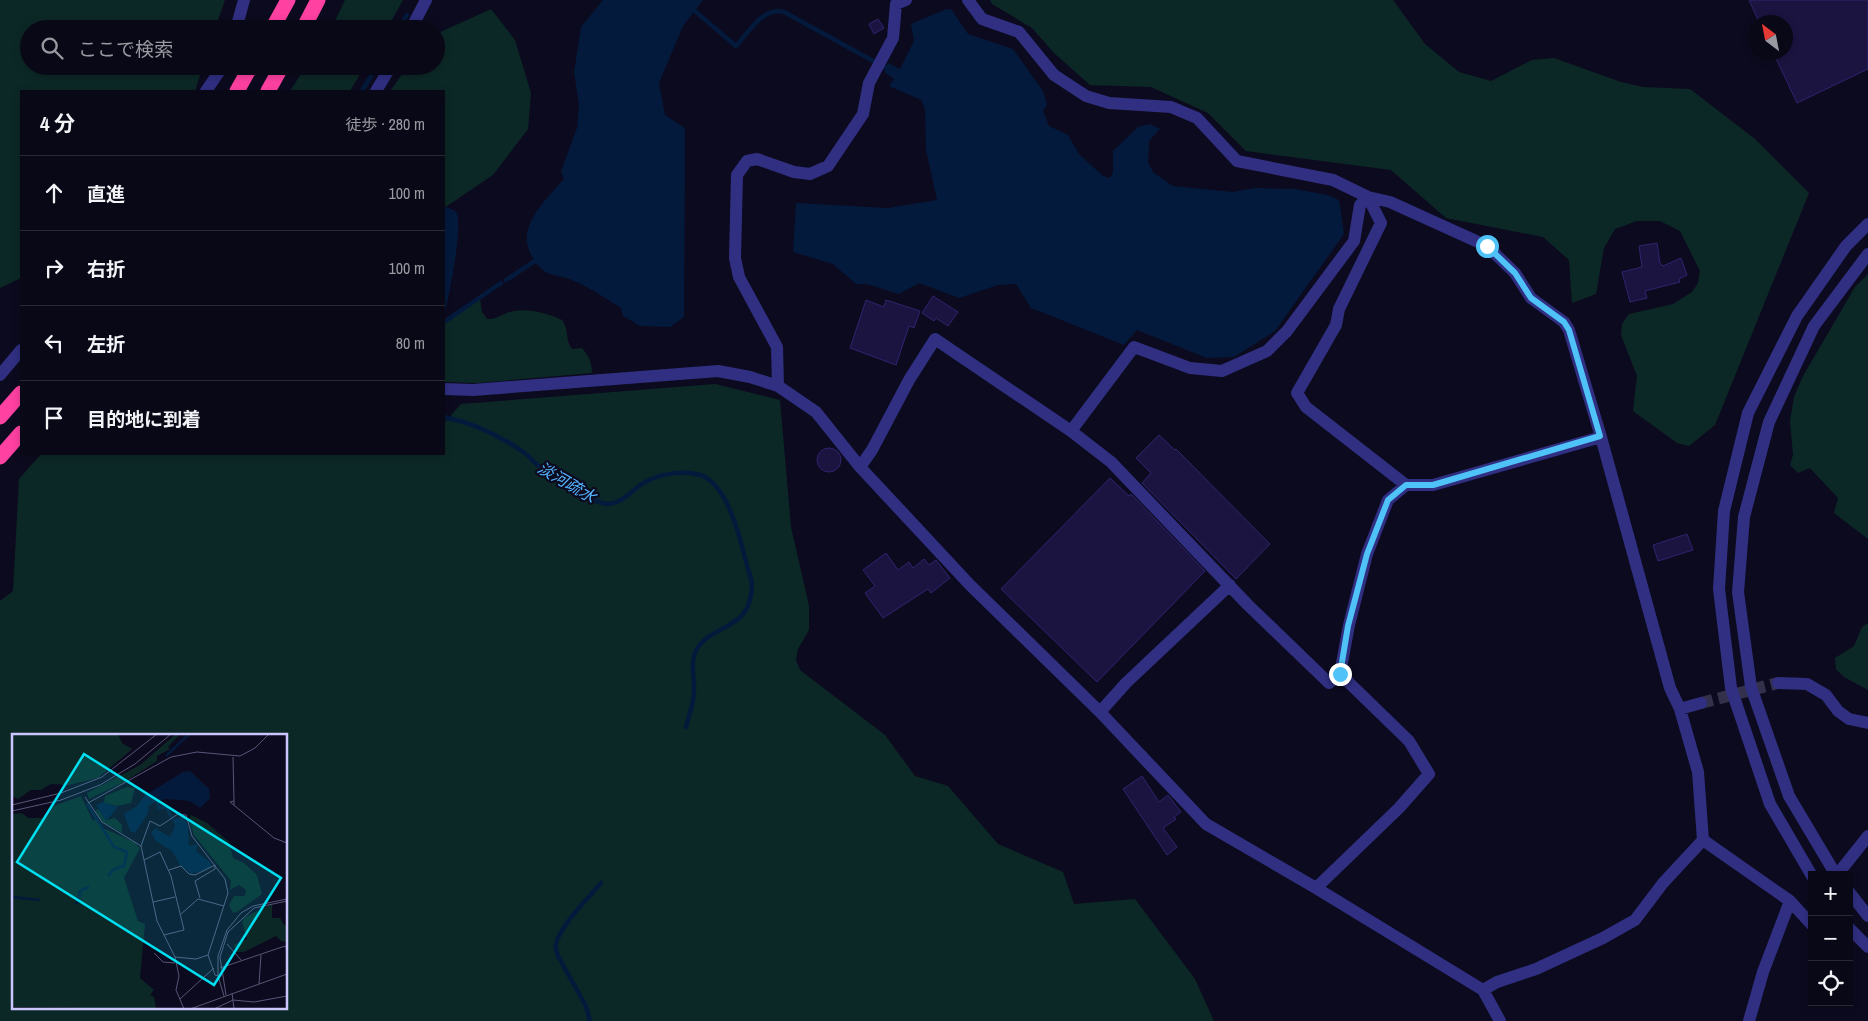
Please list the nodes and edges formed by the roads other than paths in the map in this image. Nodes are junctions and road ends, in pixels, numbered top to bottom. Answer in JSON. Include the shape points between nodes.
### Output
{"nodes":[{"id":1,"x":244,"y":0,"type":"edge"},
{"id":2,"x":288,"y":0,"type":"edge"},
{"id":3,"x":318,"y":0,"type":"edge"},
{"id":4,"x":426,"y":0,"type":"edge"},
{"id":5,"x":906,"y":0,"type":"edge"},
{"id":6,"x":968,"y":0,"type":"edge"},
{"id":7,"x":238,"y":20,"type":"edge"},
{"id":8,"x":277,"y":20,"type":"edge"},
{"id":9,"x":307,"y":20,"type":"edge"},
{"id":10,"x":416,"y":20,"type":"edge"},
{"id":11,"x":217,"y":75,"type":"edge"},
{"id":12,"x":247,"y":75,"type":"edge"},
{"id":13,"x":277,"y":75,"type":"edge"},
{"id":14,"x":386,"y":75,"type":"edge"},
{"id":15,"x":207,"y":90,"type":"edge"},
{"id":16,"x":238,"y":90,"type":"edge"},
{"id":17,"x":269,"y":90,"type":"edge"},
{"id":18,"x":377,"y":90,"type":"edge"},
{"id":19,"x":1368,"y":197,"type":"junction"},
{"id":20,"x":1868,"y":224,"type":"edge"},
{"id":21,"x":1868,"y":254,"type":"edge"},
{"id":22,"x":20,"y":351,"type":"edge"},
{"id":23,"x":0,"y":375,"type":"edge"},
{"id":24,"x":778,"y":386,"type":"junction"},
{"id":25,"x":445,"y":389,"type":"edge"},
{"id":26,"x":20,"y":394,"type":"edge"},
{"id":27,"x":0,"y":417,"type":"edge"},
{"id":28,"x":1071,"y":431,"type":"junction"},
{"id":29,"x":20,"y":434,"type":"edge"},
{"id":30,"x":1600,"y":436,"type":"junction"},
{"id":31,"x":0,"y":457,"type":"edge"},
{"id":32,"x":860,"y":467,"type":"junction"},
{"id":33,"x":1406,"y":485,"type":"junction"},
{"id":34,"x":1230,"y":585,"type":"junction"},
{"id":35,"x":1340,"y":674,"type":"junction"},
{"id":36,"x":1778,"y":683,"type":"tunnel mouth"},
{"id":37,"x":1701,"y":703,"type":"tunnel mouth"},
{"id":38,"x":1680,"y":709,"type":"junction"},
{"id":39,"x":1100,"y":712,"type":"junction"},
{"id":40,"x":1868,"y":723,"type":"edge"},
{"id":41,"x":1868,"y":836,"type":"edge"},
{"id":42,"x":1703,"y":840,"type":"junction"},
{"id":43,"x":1809,"y":871,"type":"edge"},
{"id":44,"x":1835,"y":871,"type":"edge"},
{"id":45,"x":1840,"y":871,"type":"edge"},
{"id":46,"x":1316,"y":888,"type":"junction"},
{"id":47,"x":1853,"y":897,"type":"edge"},
{"id":48,"x":1790,"y":901,"type":"junction"},
{"id":49,"x":1868,"y":916,"type":"edge"},
{"id":50,"x":1808,"y":921,"type":"edge"},
{"id":51,"x":1853,"y":937,"type":"edge"},
{"id":52,"x":1868,"y":948,"type":"edge"},
{"id":53,"x":1483,"y":990,"type":"junction"},
{"id":54,"x":1500,"y":1021,"type":"edge"},
{"id":55,"x":1748,"y":1021,"type":"edge"}],
"edges":[{"from":1,"to":7,"type":"street"},
{"from":2,"to":8,"type":"highway"},
{"from":3,"to":9,"type":"highway"},
{"from":4,"to":10,"type":"street"},
{"from":5,"to":24,"type":"street","via":[[896,4],[893,38],[869,84],[863,114],[828,166],[810,174],[757,159],[747,161],[737,175],[735,258],[739,277],[777,347]]},
{"from":6,"to":19,"type":"street","via":[[982,19],[1018,32],[1054,75],[1086,96],[1109,103],[1171,108],[1197,118],[1238,160],[1333,180]]},
{"from":11,"to":15,"type":"street"},
{"from":12,"to":16,"type":"highway"},
{"from":13,"to":17,"type":"highway"},
{"from":14,"to":18,"type":"street"},
{"from":19,"to":28,"type":"street","via":[[1360,205],[1354,242],[1288,331],[1267,351],[1222,371],[1190,368],[1134,347]]},
{"from":19,"to":30,"type":"street","via":[[1390,202],[1487,246],[1515,273],[1531,298],[1564,322]]},
{"from":19,"to":33,"type":"street","via":[[1381,223],[1339,309],[1336,325],[1297,393],[1306,407]]},
{"from":20,"to":43,"type":"street","via":[[1846,246],[1797,316],[1748,413],[1724,511],[1719,589],[1732,688],[1770,804]]},
{"from":21,"to":44,"type":"street","via":[[1814,326],[1769,422],[1744,517],[1738,592],[1751,687],[1789,796]]},
{"from":22,"to":23,"type":"street"},
{"from":24,"to":25,"type":"street","via":[[718,371],[473,390]]},
{"from":24,"to":32,"type":"street","via":[[816,412]]},
{"from":26,"to":27,"type":"highway"},
{"from":28,"to":32,"type":"street","via":[[935,338]]},
{"from":28,"to":34,"type":"street","via":[[1111,462]]},
{"from":29,"to":31,"type":"highway"},
{"from":30,"to":33,"type":"street","via":[[1433,485]]},
{"from":30,"to":38,"type":"street","via":[[1670,688]]},
{"from":32,"to":39,"type":"street","via":[[970,585]]},
{"from":33,"to":35,"type":"street","via":[[1388,500],[1367,554],[1348,626]]},
{"from":34,"to":35,"type":"street","via":[[1329,683]]},
{"from":34,"to":39,"type":"street","via":[[1126,683]]},
{"from":35,"to":46,"type":"street","via":[[1409,741],[1429,774],[1399,808]]},
{"from":36,"to":40,"type":"street","via":[[1808,684],[1826,695],[1849,719]]},
{"from":37,"to":38,"type":"street"},
{"from":38,"to":42,"type":"street","via":[[1698,772]]},
{"from":39,"to":46,"type":"street","via":[[1206,824]]},
{"from":41,"to":45,"type":"street"},
{"from":42,"to":48,"type":"street"},
{"from":42,"to":53,"type":"street","via":[[1635,920],[1586,946]]},
{"from":46,"to":53,"type":"street"},
{"from":47,"to":49,"type":"street"},
{"from":48,"to":50,"type":"street"},
{"from":48,"to":55,"type":"street"},
{"from":51,"to":52,"type":"street"},
{"from":53,"to":54,"type":"street"}]}
